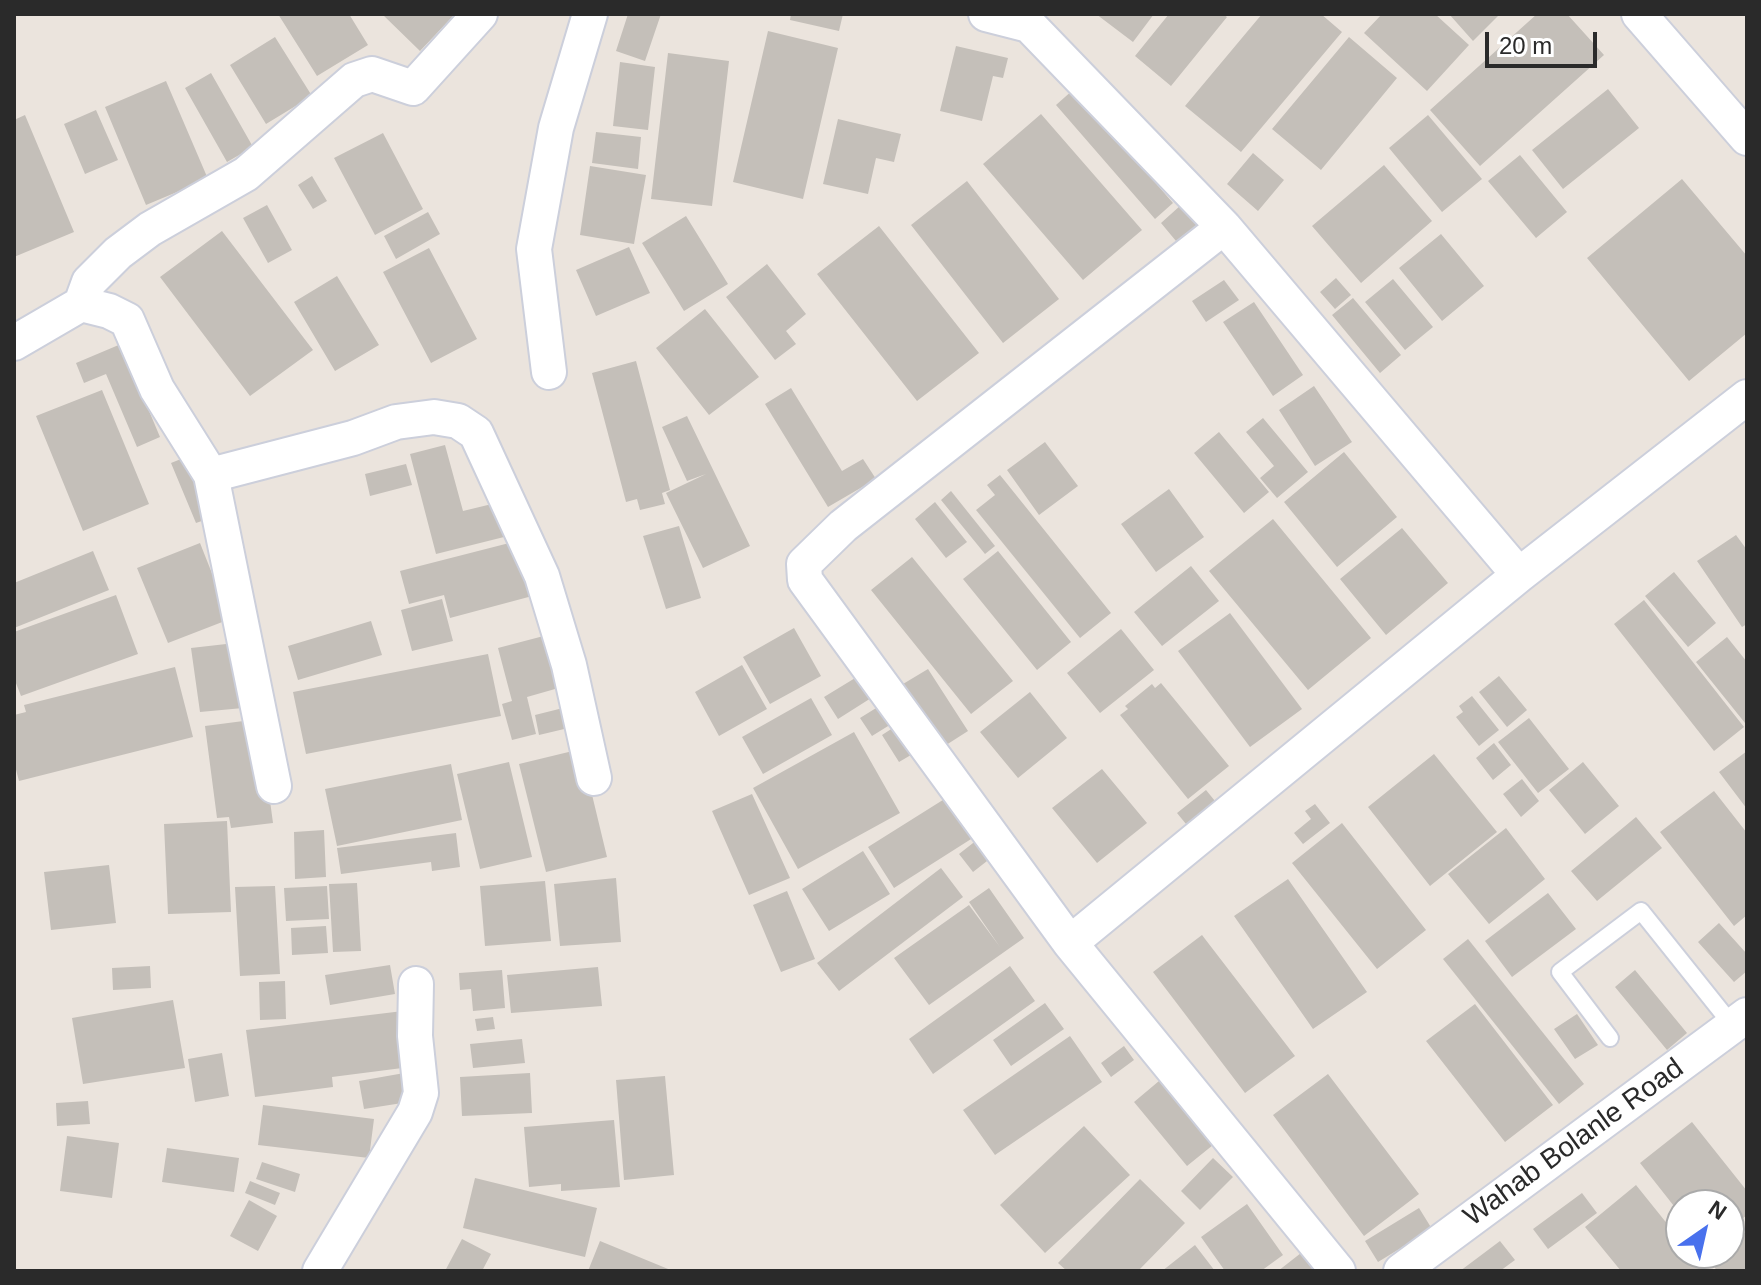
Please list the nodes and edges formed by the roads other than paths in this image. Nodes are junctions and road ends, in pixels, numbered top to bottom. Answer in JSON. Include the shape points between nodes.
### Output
{"nodes":[{"id":1,"x":480,"y":14,"type":"edge"},
{"id":2,"x":590,"y":14,"type":"edge"},
{"id":3,"x":986,"y":14,"type":"edge"},
{"id":4,"x":1639,"y":14,"type":"edge"},
{"id":5,"x":1747,"y":138,"type":"edge"},
{"id":6,"x":1224,"y":227,"type":"junction"},
{"id":7,"x":81,"y":304,"type":"junction"},
{"id":8,"x":14,"y":343,"type":"edge"},
{"id":9,"x":549,"y":372,"type":"dead end"},
{"id":10,"x":1747,"y":397,"type":"edge"},
{"id":11,"x":211,"y":475,"type":"junction"},
{"id":12,"x":1519,"y":575,"type":"junction"},
{"id":13,"x":594,"y":778,"type":"dead end"},
{"id":14,"x":274,"y":786,"type":"dead end"},
{"id":15,"x":1070,"y":943,"type":"junction"},
{"id":16,"x":416,"y":984,"type":"dead end"},
{"id":17,"x":1740,"y":1021,"type":"edge"},
{"id":18,"x":1610,"y":1038,"type":"dead end"},
{"id":19,"x":320,"y":1271,"type":"edge"},
{"id":20,"x":1338,"y":1271,"type":"edge"},
{"id":21,"x":1401,"y":1271,"type":"edge"}],
"edges":[{"from":1,"to":7,"type":"street","via":[[413,88],[372,74],[354,80],[246,174],[118,253],[89,282]]},
{"from":2,"to":9,"type":"street","via":[[556,128],[534,249]]},
{"from":3,"to":6,"type":"street","via":[[1029,25]]},
{"from":4,"to":5,"type":"street"},
{"from":6,"to":12,"type":"street"},
{"from":6,"to":15,"type":"street","via":[[843,526],[804,564],[805,580]]},
{"from":7,"to":8,"type":"street"},
{"from":7,"to":11,"type":"street","via":[[127,320],[157,389]]},
{"from":10,"to":12,"type":"street"},
{"from":11,"to":13,"type":"street","via":[[396,422],[434,417],[458,421],[476,433],[542,576]]},
{"from":11,"to":14,"type":"street"},
{"from":12,"to":15,"type":"street"},
{"from":15,"to":20,"type":"street"},
{"from":16,"to":19,"type":"street","via":[[421,1093],[415,1112]]},
{"from":17,"to":18,"type":"lane","via":[[1641,911],[1560,972]]},
{"from":17,"to":21,"type":"street","name":"Wahab Bolanle Road"}]}
